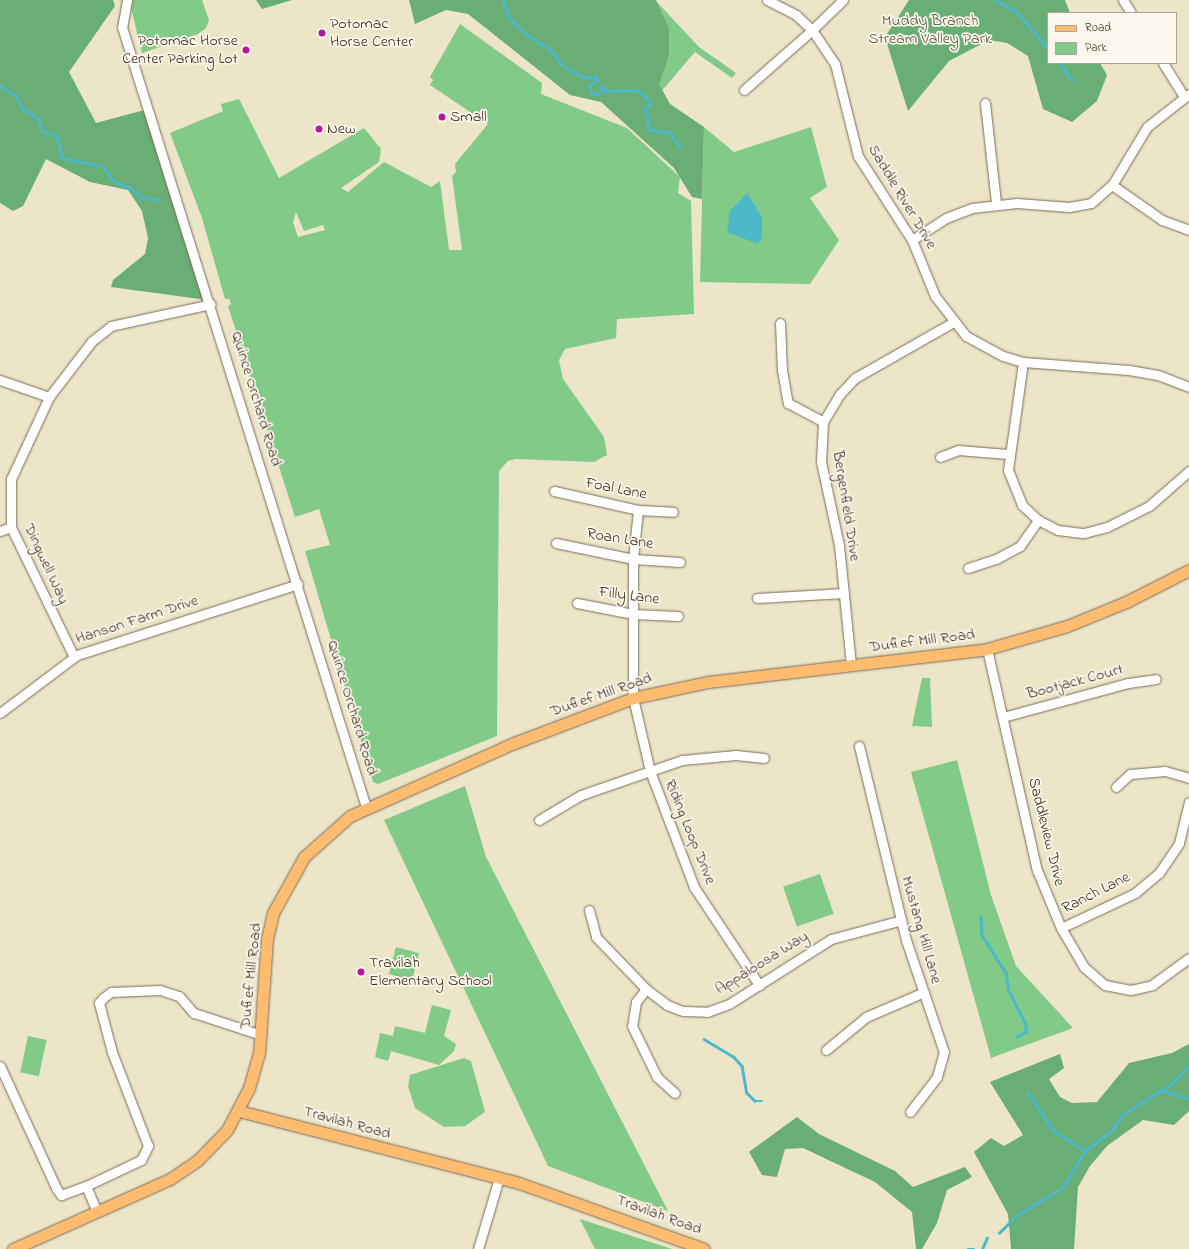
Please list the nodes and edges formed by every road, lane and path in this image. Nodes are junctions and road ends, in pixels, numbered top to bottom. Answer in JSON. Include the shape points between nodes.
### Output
{"nodes":[{"id":1,"x":127,"y":0,"type":"edge"},
{"id":2,"x":767,"y":0,"type":"edge"},
{"id":3,"x":843,"y":0,"type":"edge"},
{"id":4,"x":1123,"y":0,"type":"edge"},
{"id":5,"x":1130,"y":12,"type":"edge"},
{"id":6,"x":812,"y":30,"type":"junction"},
{"id":7,"x":1164,"y":64,"type":"edge"},
{"id":8,"x":744,"y":90,"type":"dead end"},
{"id":9,"x":1187,"y":96,"type":"edge"},
{"id":10,"x":985,"y":103,"type":"dead end"},
{"id":11,"x":1112,"y":185,"type":"junction"},
{"id":12,"x":996,"y":203,"type":"junction"},
{"id":13,"x":1189,"y":230,"type":"edge"},
{"id":14,"x":912,"y":240,"type":"junction"},
{"id":15,"x":211,"y":304,"type":"junction"},
{"id":16,"x":780,"y":323,"type":"dead end"},
{"id":17,"x":952,"y":323,"type":"junction"},
{"id":18,"x":1023,"y":362,"type":"junction"},
{"id":19,"x":0,"y":380,"type":"edge"},
{"id":20,"x":1189,"y":387,"type":"edge"},
{"id":21,"x":49,"y":397,"type":"junction"},
{"id":22,"x":823,"y":422,"type":"junction"},
{"id":23,"x":1008,"y":454,"type":"junction"},
{"id":24,"x":940,"y":457,"type":"dead end"},
{"id":25,"x":1189,"y":471,"type":"edge"},
{"id":26,"x":554,"y":491,"type":"dead end"},
{"id":27,"x":638,"y":510,"type":"junction"},
{"id":28,"x":673,"y":512,"type":"dead end"},
{"id":29,"x":1038,"y":520,"type":"junction"},
{"id":30,"x":11,"y":527,"type":"junction"},
{"id":31,"x":0,"y":531,"type":"edge"},
{"id":32,"x":556,"y":543,"type":"dead end"},
{"id":33,"x":633,"y":558,"type":"junction"},
{"id":34,"x":680,"y":562,"type":"dead end"},
{"id":35,"x":968,"y":568,"type":"dead end"},
{"id":36,"x":1189,"y":570,"type":"edge"},
{"id":37,"x":298,"y":584,"type":"junction"},
{"id":38,"x":844,"y":593,"type":"junction"},
{"id":39,"x":757,"y":598,"type":"dead end"},
{"id":40,"x":577,"y":603,"type":"dead end"},
{"id":41,"x":632,"y":614,"type":"junction"},
{"id":42,"x":678,"y":616,"type":"dead end"},
{"id":43,"x":987,"y":649,"type":"junction"},
{"id":44,"x":74,"y":656,"type":"junction"},
{"id":45,"x":851,"y":665,"type":"junction"},
{"id":46,"x":1156,"y":679,"type":"dead end"},
{"id":47,"x":633,"y":698,"type":"junction"},
{"id":48,"x":0,"y":713,"type":"edge"},
{"id":49,"x":1003,"y":717,"type":"junction"},
{"id":50,"x":859,"y":746,"type":"dead end"},
{"id":51,"x":764,"y":758,"type":"dead end"},
{"id":52,"x":650,"y":771,"type":"junction"},
{"id":53,"x":1189,"y":778,"type":"edge"},
{"id":54,"x":1116,"y":787,"type":"dead end"},
{"id":55,"x":1189,"y":802,"type":"edge"},
{"id":56,"x":366,"y":807,"type":"junction"},
{"id":57,"x":539,"y":820,"type":"dead end"},
{"id":58,"x":589,"y":910,"type":"dead end"},
{"id":59,"x":902,"y":920,"type":"junction"},
{"id":60,"x":1060,"y":928,"type":"junction"},
{"id":61,"x":1189,"y":958,"type":"edge"},
{"id":62,"x":759,"y":984,"type":"junction"},
{"id":63,"x":646,"y":990,"type":"junction"},
{"id":64,"x":924,"y":992,"type":"junction"},
{"id":65,"x":261,"y":1035,"type":"junction"},
{"id":66,"x":826,"y":1050,"type":"dead end"},
{"id":67,"x":0,"y":1066,"type":"edge"},
{"id":68,"x":675,"y":1093,"type":"dead end"},
{"id":69,"x":239,"y":1111,"type":"junction"},
{"id":70,"x":910,"y":1112,"type":"dead end"},
{"id":71,"x":499,"y":1178,"type":"junction"},
{"id":72,"x":86,"y":1186,"type":"junction"},
{"id":73,"x":97,"y":1212,"type":"junction"},
{"id":74,"x":13,"y":1249,"type":"edge"},
{"id":75,"x":478,"y":1249,"type":"edge"},
{"id":76,"x":704,"y":1249,"type":"edge"}],
"edges":[{"from":1,"to":15,"type":"street","name":"Quince Orchard Road","via":[[122,27]]},
{"from":2,"to":6,"type":"street","name":"Saddle River Drive","via":[[796,15]]},
{"from":3,"to":6,"type":"street"},
{"from":4,"to":5,"type":"street"},
{"from":6,"to":8,"type":"street"},
{"from":6,"to":14,"type":"street","name":"Saddle River Drive","via":[[834,64],[858,156]]},
{"from":7,"to":9,"type":"street"},
{"from":9,"to":11,"type":"street","via":[[1147,126]]},
{"from":10,"to":12,"type":"street"},
{"from":11,"to":12,"type":"street","via":[[1101,196],[1080,206]]},
{"from":11,"to":13,"type":"street","via":[[1162,220]]},
{"from":12,"to":14,"type":"street","via":[[946,218]]},
{"from":14,"to":17,"type":"street","name":"Saddle River Drive","via":[[935,296]]},
{"from":15,"to":21,"type":"street","name":"Dingwell Way","via":[[111,326],[92,341]]},
{"from":15,"to":37,"type":"street","name":"Quince Orchard Road"},
{"from":16,"to":22,"type":"street","via":[[782,370],[788,403]]},
{"from":17,"to":18,"type":"street","name":"Saddle River Drive","via":[[987,349]]},
{"from":17,"to":22,"type":"street","name":"Bergenfield Drive","via":[[855,378],[840,394]]},
{"from":18,"to":20,"type":"street","name":"Saddle River Drive","via":[[1129,370],[1158,375]]},
{"from":18,"to":23,"type":"street"},
{"from":19,"to":21,"type":"street"},
{"from":21,"to":30,"type":"street","name":"Dingwell Way","via":[[11,479]]},
{"from":22,"to":38,"type":"street","name":"Bergenfield Drive","via":[[821,462],[839,545]]},
{"from":23,"to":24,"type":"street","via":[[958,450]]},
{"from":23,"to":29,"type":"street","via":[[1013,489],[1022,505]]},
{"from":25,"to":29,"type":"street","via":[[1149,506],[1107,527],[1084,533],[1065,531]]},
{"from":26,"to":27,"type":"street","name":"Foal Lane"},
{"from":27,"to":28,"type":"street","name":"Foal Lane"},
{"from":27,"to":33,"type":"street","name":"Riding Loop Drive"},
{"from":29,"to":35,"type":"street","via":[[1020,546],[996,559]]},
{"from":30,"to":31,"type":"street"},
{"from":30,"to":44,"type":"street","name":"Dingwell Way"},
{"from":32,"to":33,"type":"street","name":"Roan Lane"},
{"from":33,"to":34,"type":"street","name":"Roan Lane"},
{"from":33,"to":41,"type":"street","name":"Riding Loop Drive"},
{"from":36,"to":43,"type":"main road","name":"Dufief Mill Road","via":[[1126,602],[1067,626]]},
{"from":37,"to":44,"type":"street","name":"Hanson Farm Drive"},
{"from":37,"to":56,"type":"street","name":"Quince Orchard Road"},
{"from":38,"to":39,"type":"street"},
{"from":38,"to":45,"type":"street","name":"Bergenfield Drive"},
{"from":40,"to":41,"type":"street","name":"Filly Lane"},
{"from":41,"to":42,"type":"street","name":"Filly Lane"},
{"from":41,"to":47,"type":"street","name":"Riding Loop Drive"},
{"from":43,"to":45,"type":"main road","name":"Dufief Mill Road"},
{"from":43,"to":49,"type":"street","name":"Saddleview Drive"},
{"from":44,"to":48,"type":"street","name":"Hanson Farm Drive"},
{"from":45,"to":47,"type":"main road","name":"Dufief Mill Road","via":[[708,682]]},
{"from":46,"to":49,"type":"street","name":"Bootjack Court","via":[[1128,683]]},
{"from":47,"to":52,"type":"street","name":"Riding Loop Drive"},
{"from":47,"to":56,"type":"main road","name":"Dufief Mill Road","via":[[521,741]]},
{"from":49,"to":60,"type":"street","name":"Saddleview Drive","via":[[1037,870]]},
{"from":50,"to":59,"type":"street","name":"Mustang Hill Lane"},
{"from":51,"to":52,"type":"street","via":[[700,757]]},
{"from":52,"to":57,"type":"street","via":[[581,795]]},
{"from":52,"to":62,"type":"street","name":"Riding Loop Drive","via":[[694,887]]},
{"from":53,"to":54,"type":"street","via":[[1165,771],[1130,774]]},
{"from":55,"to":60,"type":"street","name":"Ranch Lane","via":[[1179,842],[1159,873],[1135,893]]},
{"from":56,"to":65,"type":"main road","name":"Dufief Mill Road","via":[[328,832],[304,857],[279,899],[267,939]]},
{"from":58,"to":63,"type":"street","name":"Appaloosa Way","via":[[596,937]]},
{"from":59,"to":62,"type":"street","name":"Appaloosa Way","via":[[831,939]]},
{"from":59,"to":64,"type":"street","name":"Mustang Hill Lane"},
{"from":60,"to":61,"type":"street","name":"Saddleview Drive","via":[[1084,967],[1105,985],[1115,988],[1131,990],[1152,985]]},
{"from":62,"to":63,"type":"street","name":"Appaloosa Way","via":[[729,1004],[707,1012],[683,1011],[667,1005]]},
{"from":63,"to":68,"type":"street","via":[[636,1002],[632,1026],[657,1077]]},
{"from":64,"to":66,"type":"street","via":[[866,1017]]},
{"from":64,"to":70,"type":"street","name":"Mustang Hill Lane","via":[[944,1061],[938,1077]]},
{"from":65,"to":69,"type":"main road","name":"Dufief Mill Road","via":[[249,1088]]},
{"from":65,"to":72,"type":"street","via":[[194,1013],[179,996],[160,990],[111,992],[103,998],[99,1003],[112,1052],[148,1146],[141,1160]]},
{"from":67,"to":72,"type":"street","via":[[61,1195]]},
{"from":69,"to":71,"type":"main road","name":"Travilah Road"},
{"from":69,"to":73,"type":"main road","via":[[227,1130],[197,1161],[170,1179]]},
{"from":71,"to":75,"type":"street"},
{"from":71,"to":76,"type":"main road","name":"Travilah Road","via":[[570,1199]]},
{"from":72,"to":73,"type":"street"},
{"from":73,"to":74,"type":"main road"}]}
